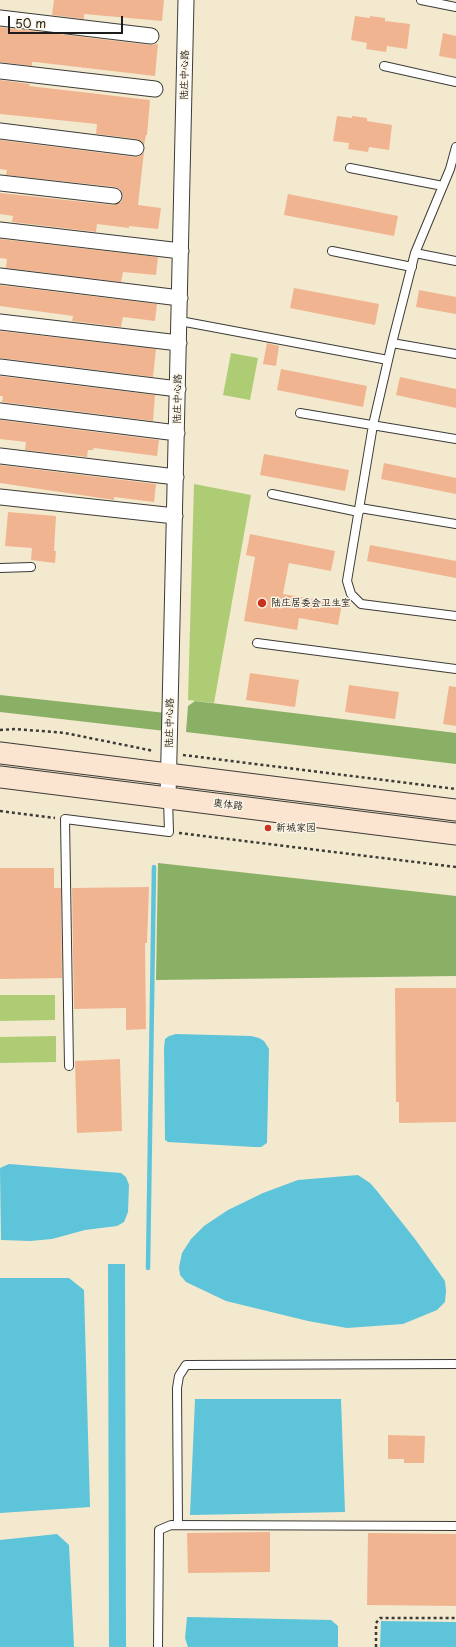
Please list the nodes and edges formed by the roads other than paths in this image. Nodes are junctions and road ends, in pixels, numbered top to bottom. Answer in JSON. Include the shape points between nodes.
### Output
{"nodes":[{"id":1,"x":186,"y":0,"type":"edge"},
{"id":2,"x":421,"y":0,"type":"edge"},
{"id":3,"x":456,"y":7,"type":"edge"},
{"id":4,"x":0,"y":18,"type":"edge"},
{"id":5,"x":151,"y":36,"type":"dead end"},
{"id":6,"x":384,"y":66,"type":"dead end"},
{"id":7,"x":0,"y":71,"type":"edge"},
{"id":8,"x":456,"y":82,"type":"edge"},
{"id":9,"x":155,"y":89,"type":"dead end"},
{"id":10,"x":0,"y":131,"type":"edge"},
{"id":11,"x":456,"y":147,"type":"edge"},
{"id":12,"x":136,"y":148,"type":"dead end"},
{"id":13,"x":350,"y":168,"type":"dead end"},
{"id":14,"x":453,"y":169,"type":"edge"},
{"id":15,"x":0,"y":183,"type":"edge"},
{"id":16,"x":443,"y":186,"type":"junction"},
{"id":17,"x":114,"y":196,"type":"dead end"},
{"id":18,"x":0,"y":230,"type":"edge"},
{"id":19,"x":181,"y":251,"type":"junction"},
{"id":20,"x":332,"y":251,"type":"dead end"},
{"id":21,"x":415,"y":254,"type":"junction"},
{"id":22,"x":456,"y":261,"type":"edge"},
{"id":23,"x":412,"y":267,"type":"junction"},
{"id":24,"x":0,"y":276,"type":"edge"},
{"id":25,"x":180,"y":298,"type":"junction"},
{"id":26,"x":0,"y":322,"type":"edge"},
{"id":27,"x":180,"y":322,"type":"junction"},
{"id":28,"x":179,"y":343,"type":"junction"},
{"id":29,"x":392,"y":343,"type":"junction"},
{"id":30,"x":456,"y":354,"type":"edge"},
{"id":31,"x":388,"y":360,"type":"junction"},
{"id":32,"x":0,"y":367,"type":"edge"},
{"id":33,"x":178,"y":389,"type":"junction"},
{"id":34,"x":0,"y":411,"type":"edge"},
{"id":35,"x":300,"y":414,"type":"dead end"},
{"id":36,"x":373,"y":425,"type":"junction"},
{"id":37,"x":177,"y":433,"type":"junction"},
{"id":38,"x":456,"y":439,"type":"edge"},
{"id":39,"x":0,"y":456,"type":"edge"},
{"id":40,"x":176,"y":477,"type":"junction"},
{"id":41,"x":272,"y":494,"type":"dead end"},
{"id":42,"x":0,"y":497,"type":"edge"},
{"id":43,"x":359,"y":510,"type":"junction"},
{"id":44,"x":175,"y":516,"type":"junction"},
{"id":45,"x":456,"y":524,"type":"edge"},
{"id":46,"x":31,"y":567,"type":"dead end"},
{"id":47,"x":0,"y":568,"type":"edge"},
{"id":48,"x":456,"y":616,"type":"edge"},
{"id":49,"x":257,"y":643,"type":"dead end"},
{"id":50,"x":456,"y":669,"type":"edge"},
{"id":51,"x":0,"y":754,"type":"edge"},
{"id":52,"x":169,"y":774,"type":"junction"},
{"id":53,"x":0,"y":777,"type":"edge"},
{"id":54,"x":168,"y":798,"type":"junction"},
{"id":55,"x":456,"y":810,"type":"edge"},
{"id":56,"x":456,"y":834,"type":"edge"},
{"id":57,"x":69,"y":1066,"type":"dead end"},
{"id":58,"x":456,"y":1364,"type":"edge"},
{"id":59,"x":178,"y":1525,"type":"junction"},
{"id":60,"x":456,"y":1526,"type":"edge"},
{"id":61,"x":158,"y":1647,"type":"edge"}],
"edges":[{"from":1,"to":19,"type":"street","name":"陆庄中心路"},
{"from":2,"to":3,"type":"lane"},
{"from":4,"to":5,"type":"street"},
{"from":6,"to":8,"type":"lane"},
{"from":7,"to":9,"type":"street"},
{"from":10,"to":12,"type":"street"},
{"from":11,"to":14,"type":"lane"},
{"from":13,"to":16,"type":"lane"},
{"from":14,"to":16,"type":"lane"},
{"from":15,"to":17,"type":"street"},
{"from":16,"to":21,"type":"lane"},
{"from":18,"to":19,"type":"street"},
{"from":19,"to":25,"type":"street","name":"陆庄中心路"},
{"from":20,"to":23,"type":"lane"},
{"from":21,"to":22,"type":"lane"},
{"from":21,"to":23,"type":"lane"},
{"from":23,"to":29,"type":"lane"},
{"from":24,"to":25,"type":"street"},
{"from":25,"to":27,"type":"street","name":"陆庄中心路"},
{"from":26,"to":28,"type":"street"},
{"from":27,"to":28,"type":"street","name":"陆庄中心路"},
{"from":27,"to":31,"type":"lane"},
{"from":28,"to":33,"type":"street","name":"陆庄中心路"},
{"from":29,"to":30,"type":"lane"},
{"from":29,"to":31,"type":"lane"},
{"from":31,"to":36,"type":"lane"},
{"from":32,"to":33,"type":"street"},
{"from":33,"to":37,"type":"street","name":"陆庄中心路"},
{"from":34,"to":37,"type":"street"},
{"from":35,"to":36,"type":"lane"},
{"from":36,"to":38,"type":"lane"},
{"from":36,"to":43,"type":"lane"},
{"from":37,"to":40,"type":"street","name":"陆庄中心路"},
{"from":39,"to":40,"type":"street"},
{"from":40,"to":44,"type":"street","name":"陆庄中心路"},
{"from":41,"to":43,"type":"lane"},
{"from":42,"to":44,"type":"street"},
{"from":43,"to":45,"type":"lane"},
{"from":43,"to":48,"type":"lane","via":[[347,581],[351,594],[361,604]]},
{"from":44,"to":52,"type":"street","name":"陆庄中心路"},
{"from":46,"to":47,"type":"lane"},
{"from":49,"to":50,"type":"lane"},
{"from":51,"to":52,"type":"main road"},
{"from":52,"to":54,"type":"street","name":"陆庄中心路"},
{"from":52,"to":55,"type":"main road"},
{"from":53,"to":54,"type":"main road","name":"奥体路"},
{"from":54,"to":56,"type":"main road","name":"奥体路"},
{"from":54,"to":57,"type":"lane","via":[[168,832],[65,819]]},
{"from":58,"to":59,"type":"lane","via":[[186,1365],[178,1376],[177,1388]]},
{"from":59,"to":60,"type":"lane"},
{"from":59,"to":61,"type":"lane","via":[[159,1530]]}]}
